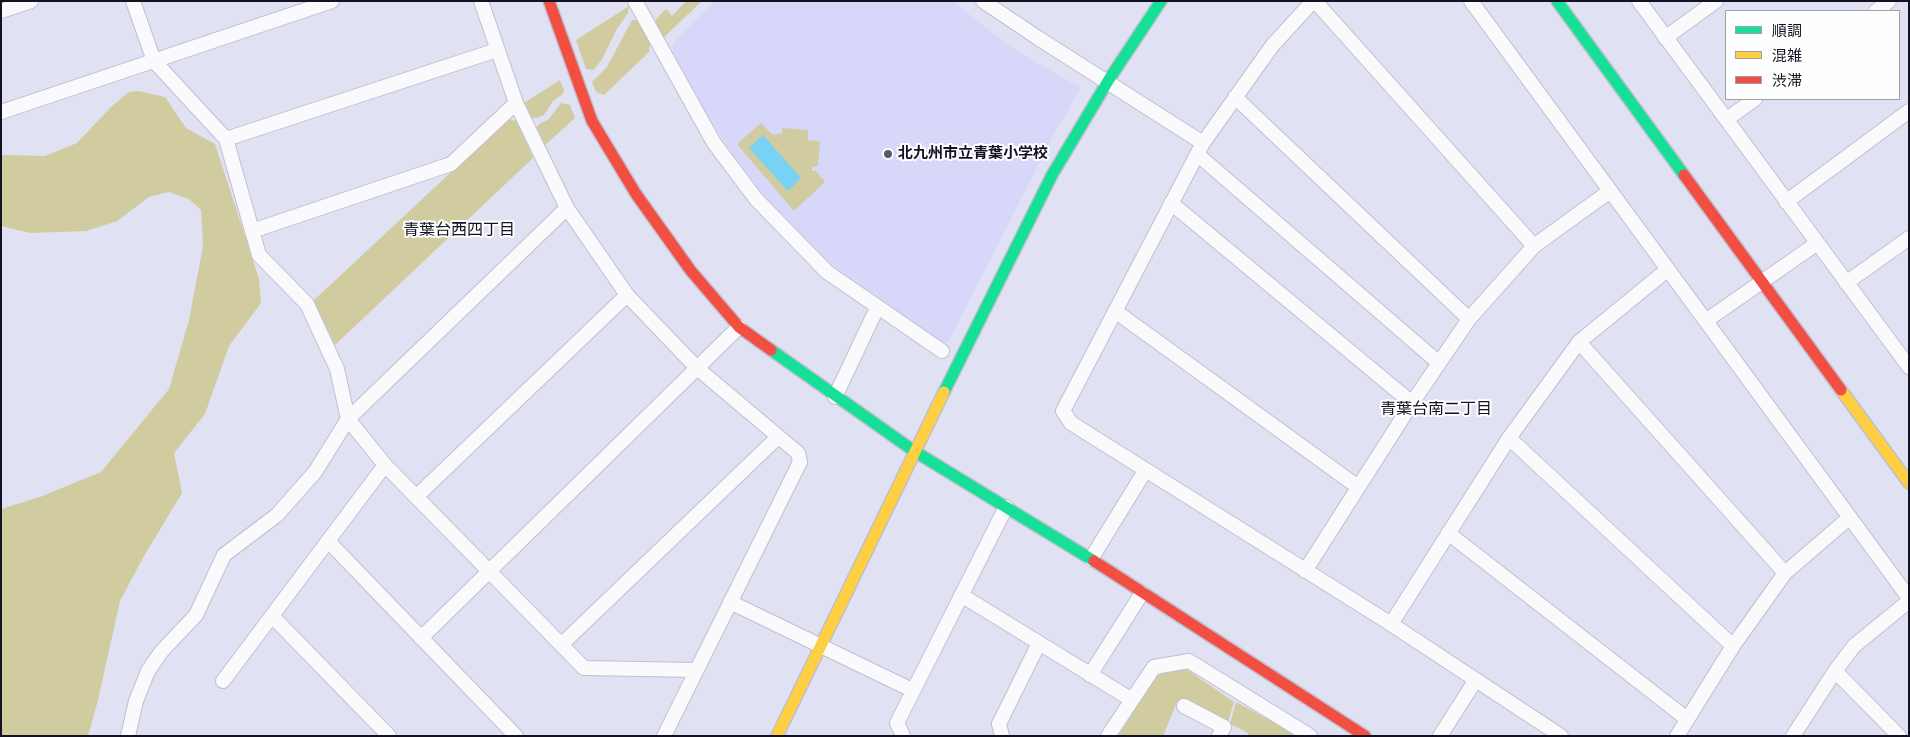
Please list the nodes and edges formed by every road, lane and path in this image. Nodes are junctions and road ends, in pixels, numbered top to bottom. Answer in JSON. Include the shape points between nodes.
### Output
{"nodes":[{"id":1,"x":31,"y":1,"type":"edge"},
{"id":2,"x":133,"y":1,"type":"edge"},
{"id":3,"x":332,"y":1,"type":"edge"},
{"id":4,"x":481,"y":1,"type":"edge"},
{"id":5,"x":549,"y":1,"type":"edge"},
{"id":6,"x":635,"y":1,"type":"edge"},
{"id":7,"x":983,"y":1,"type":"edge"},
{"id":8,"x":1161,"y":1,"type":"edge"},
{"id":9,"x":1314,"y":1,"type":"edge"},
{"id":10,"x":1471,"y":1,"type":"edge"},
{"id":11,"x":1557,"y":1,"type":"edge"},
{"id":12,"x":1639,"y":1,"type":"edge"},
{"id":13,"x":1716,"y":1,"type":"edge"},
{"id":14,"x":1890,"y":1,"type":"edge"},
{"id":15,"x":1877,"y":10,"type":"edge"},
{"id":16,"x":1,"y":11,"type":"edge"},
{"id":17,"x":1666,"y":38,"type":"junction"},
{"id":18,"x":497,"y":50,"type":"junction"},
{"id":19,"x":154,"y":61,"type":"junction"},
{"id":20,"x":1108,"y":82,"type":"junction"},
{"id":21,"x":1234,"y":97,"type":"junction"},
{"id":22,"x":1754,"y":100,"type":"edge"},
{"id":23,"x":516,"y":103,"type":"junction"},
{"id":24,"x":1909,"y":111,"type":"edge"},
{"id":25,"x":1,"y":112,"type":"edge"},
{"id":26,"x":1727,"y":119,"type":"junction"},
{"id":27,"x":226,"y":139,"type":"junction"},
{"id":28,"x":1200,"y":149,"type":"junction"},
{"id":29,"x":1610,"y":191,"type":"junction"},
{"id":30,"x":1786,"y":202,"type":"junction"},
{"id":31,"x":1172,"y":203,"type":"junction"},
{"id":32,"x":566,"y":208,"type":"junction"},
{"id":33,"x":252,"y":231,"type":"junction"},
{"id":34,"x":1909,"y":238,"type":"edge"},
{"id":35,"x":1816,"y":244,"type":"junction"},
{"id":36,"x":1534,"y":246,"type":"junction"},
{"id":37,"x":1667,"y":270,"type":"junction"},
{"id":38,"x":1763,"y":282,"type":"junction"},
{"id":39,"x":1846,"y":283,"type":"junction"},
{"id":40,"x":627,"y":295,"type":"junction"},
{"id":41,"x":877,"y":308,"type":"junction"},
{"id":42,"x":1115,"y":311,"type":"junction"},
{"id":43,"x":1469,"y":319,"type":"junction"},
{"id":44,"x":1707,"y":320,"type":"junction"},
{"id":45,"x":739,"y":327,"type":"junction"},
{"id":46,"x":1579,"y":342,"type":"junction"},
{"id":47,"x":942,"y":350,"type":"dead end"},
{"id":48,"x":1907,"y":362,"type":"edge"},
{"id":49,"x":1439,"y":363,"type":"junction"},
{"id":50,"x":697,"y":368,"type":"junction"},
{"id":51,"x":835,"y":397,"type":"junction"},
{"id":52,"x":1412,"y":403,"type":"junction"},
{"id":53,"x":348,"y":419,"type":"junction"},
{"id":54,"x":778,"y":436,"type":"junction"},
{"id":55,"x":1509,"y":438,"type":"junction"},
{"id":56,"x":914,"y":451,"type":"junction"},
{"id":57,"x":385,"y":465,"type":"junction"},
{"id":58,"x":1145,"y":470,"type":"junction"},
{"id":59,"x":1909,"y":483,"type":"edge"},
{"id":60,"x":1358,"y":487,"type":"junction"},
{"id":61,"x":417,"y":496,"type":"junction"},
{"id":62,"x":1006,"y":506,"type":"junction"},
{"id":63,"x":1850,"y":518,"type":"junction"},
{"id":64,"x":1448,"y":533,"type":"junction"},
{"id":65,"x":328,"y":541,"type":"junction"},
{"id":66,"x":1091,"y":559,"type":"junction"},
{"id":67,"x":490,"y":570,"type":"junction"},
{"id":68,"x":1305,"y":571,"type":"junction"},
{"id":69,"x":1786,"y":574,"type":"junction"},
{"id":70,"x":1142,"y":593,"type":"junction"},
{"id":71,"x":961,"y":595,"type":"junction"},
{"id":72,"x":1909,"y":600,"type":"edge"},
{"id":73,"x":730,"y":602,"type":"junction"},
{"id":74,"x":272,"y":616,"type":"junction"},
{"id":75,"x":1390,"y":624,"type":"junction"},
{"id":76,"x":421,"y":638,"type":"junction"},
{"id":77,"x":1039,"y":643,"type":"junction"},
{"id":78,"x":562,"y":644,"type":"junction"},
{"id":79,"x":821,"y":646,"type":"junction"},
{"id":80,"x":1733,"y":646,"type":"junction"},
{"id":81,"x":697,"y":670,"type":"junction"},
{"id":82,"x":1835,"y":671,"type":"junction"},
{"id":83,"x":1090,"y":675,"type":"junction"},
{"id":84,"x":223,"y":681,"type":"dead end"},
{"id":85,"x":1475,"y":681,"type":"junction"},
{"id":86,"x":912,"y":690,"type":"junction"},
{"id":87,"x":1132,"y":700,"type":"junction"},
{"id":88,"x":1184,"y":706,"type":"dead end"},
{"id":89,"x":1687,"y":719,"type":"junction"},
{"id":90,"x":128,"y":736,"type":"edge"},
{"id":91,"x":389,"y":736,"type":"edge"},
{"id":92,"x":516,"y":736,"type":"edge"},
{"id":93,"x":664,"y":736,"type":"edge"},
{"id":94,"x":777,"y":736,"type":"edge"},
{"id":95,"x":903,"y":736,"type":"edge"},
{"id":96,"x":1002,"y":736,"type":"edge"},
{"id":97,"x":1108,"y":736,"type":"edge"},
{"id":98,"x":1219,"y":736,"type":"edge"},
{"id":99,"x":1310,"y":736,"type":"edge"},
{"id":100,"x":1365,"y":736,"type":"edge"},
{"id":101,"x":1440,"y":736,"type":"edge"},
{"id":102,"x":1561,"y":736,"type":"edge"},
{"id":103,"x":1677,"y":736,"type":"edge"},
{"id":104,"x":1793,"y":736,"type":"edge"},
{"id":105,"x":1899,"y":736,"type":"edge"}],
"edges":[{"from":1,"to":16,"type":"street"},
{"from":2,"to":19,"type":"street"},
{"from":3,"to":19,"type":"street"},
{"from":4,"to":18,"type":"street"},
{"from":5,"to":45,"type":"street","via":[[592,122],[647,210],[691,271]]},
{"from":6,"to":41,"type":"street","via":[[714,143],[756,199],[827,272]]},
{"from":7,"to":20,"type":"street"},
{"from":8,"to":20,"type":"street"},
{"from":9,"to":21,"type":"street","via":[[1272,46]]},
{"from":9,"to":36,"type":"street"},
{"from":10,"to":29,"type":"street"},
{"from":11,"to":38,"type":"street"},
{"from":12,"to":17,"type":"street"},
{"from":13,"to":17,"type":"street"},
{"from":14,"to":15,"type":"street"},
{"from":17,"to":26,"type":"street"},
{"from":18,"to":23,"type":"street"},
{"from":18,"to":27,"type":"street"},
{"from":19,"to":25,"type":"street"},
{"from":19,"to":27,"type":"street"},
{"from":20,"to":28,"type":"street"},
{"from":20,"to":56,"type":"street","via":[[1052,175]]},
{"from":21,"to":28,"type":"street"},
{"from":21,"to":43,"type":"street"},
{"from":22,"to":26,"type":"street"},
{"from":23,"to":32,"type":"street"},
{"from":23,"to":33,"type":"street","via":[[451,164]]},
{"from":24,"to":30,"type":"street"},
{"from":26,"to":30,"type":"street"},
{"from":27,"to":33,"type":"street"},
{"from":28,"to":31,"type":"street"},
{"from":28,"to":49,"type":"street"},
{"from":29,"to":36,"type":"street"},
{"from":29,"to":37,"type":"street"},
{"from":30,"to":35,"type":"street"},
{"from":31,"to":42,"type":"street"},
{"from":31,"to":52,"type":"street"},
{"from":32,"to":40,"type":"street"},
{"from":32,"to":53,"type":"street"},
{"from":33,"to":53,"type":"street","via":[[259,255],[307,304],[337,369]]},
{"from":34,"to":39,"type":"street"},
{"from":35,"to":38,"type":"street"},
{"from":35,"to":39,"type":"street"},
{"from":36,"to":43,"type":"street"},
{"from":37,"to":44,"type":"street"},
{"from":37,"to":46,"type":"street"},
{"from":38,"to":44,"type":"street"},
{"from":38,"to":59,"type":"street"},
{"from":39,"to":48,"type":"street"},
{"from":40,"to":50,"type":"street"},
{"from":40,"to":61,"type":"street"},
{"from":41,"to":47,"type":"street"},
{"from":41,"to":51,"type":"street"},
{"from":42,"to":58,"type":"street","via":[[1063,411],[1071,423]]},
{"from":42,"to":60,"type":"street"},
{"from":43,"to":49,"type":"street"},
{"from":44,"to":63,"type":"street"},
{"from":45,"to":50,"type":"street"},
{"from":45,"to":51,"type":"street"},
{"from":46,"to":55,"type":"street"},
{"from":46,"to":69,"type":"street"},
{"from":49,"to":52,"type":"street"},
{"from":50,"to":54,"type":"street"},
{"from":50,"to":67,"type":"street"},
{"from":51,"to":56,"type":"street"},
{"from":52,"to":60,"type":"street"},
{"from":53,"to":57,"type":"street"},
{"from":53,"to":90,"type":"street","via":[[315,472],[277,515],[224,555],[196,615],[148,671],[136,701]]},
{"from":54,"to":73,"type":"street","via":[[798,453],[800,462]]},
{"from":54,"to":78,"type":"street"},
{"from":55,"to":64,"type":"street"},
{"from":55,"to":80,"type":"street"},
{"from":56,"to":62,"type":"street"},
{"from":56,"to":79,"type":"street"},
{"from":57,"to":61,"type":"street"},
{"from":57,"to":65,"type":"street"},
{"from":58,"to":66,"type":"street"},
{"from":58,"to":68,"type":"street"},
{"from":60,"to":68,"type":"street"},
{"from":61,"to":67,"type":"street"},
{"from":62,"to":66,"type":"street"},
{"from":62,"to":71,"type":"street"},
{"from":63,"to":69,"type":"street"},
{"from":63,"to":72,"type":"street"},
{"from":64,"to":75,"type":"street"},
{"from":64,"to":89,"type":"street"},
{"from":65,"to":74,"type":"street"},
{"from":65,"to":76,"type":"street"},
{"from":66,"to":70,"type":"street"},
{"from":67,"to":76,"type":"street"},
{"from":67,"to":78,"type":"street"},
{"from":68,"to":75,"type":"street"},
{"from":69,"to":80,"type":"street"},
{"from":70,"to":83,"type":"street"},
{"from":70,"to":100,"type":"street"},
{"from":71,"to":77,"type":"street"},
{"from":71,"to":86,"type":"street"},
{"from":72,"to":82,"type":"street","via":[[1854,646]]},
{"from":73,"to":79,"type":"street"},
{"from":73,"to":81,"type":"street"},
{"from":74,"to":84,"type":"street"},
{"from":74,"to":91,"type":"street"},
{"from":75,"to":85,"type":"street"},
{"from":76,"to":92,"type":"street"},
{"from":77,"to":83,"type":"street"},
{"from":77,"to":96,"type":"street","via":[[999,724]]},
{"from":78,"to":81,"type":"street","via":[[584,668]]},
{"from":79,"to":86,"type":"street"},
{"from":79,"to":94,"type":"street"},
{"from":80,"to":89,"type":"street"},
{"from":81,"to":93,"type":"street"},
{"from":82,"to":104,"type":"street"},
{"from":82,"to":105,"type":"street"},
{"from":83,"to":87,"type":"street"},
{"from":85,"to":101,"type":"street"},
{"from":85,"to":102,"type":"street"},
{"from":86,"to":95,"type":"street","via":[[897,723]]},
{"from":87,"to":97,"type":"street"},
{"from":87,"to":99,"type":"street","via":[[1154,667],[1189,661]]},
{"from":88,"to":98,"type":"street","via":[[1224,727]]},
{"from":89,"to":103,"type":"street"}]}
